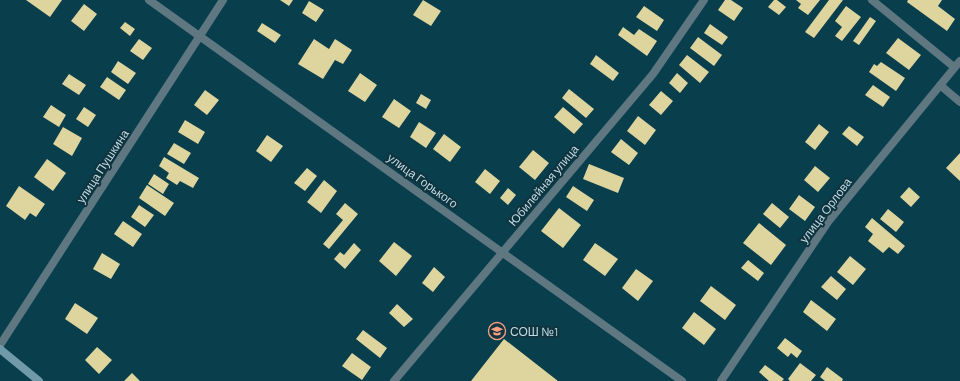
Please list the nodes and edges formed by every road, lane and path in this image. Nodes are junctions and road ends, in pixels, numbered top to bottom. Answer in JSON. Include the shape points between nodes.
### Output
{"nodes":[{"id":1,"x":149,"y":0,"type":"edge"},
{"id":2,"x":223,"y":0,"type":"edge"},
{"id":3,"x":704,"y":0,"type":"edge"},
{"id":4,"x":872,"y":0,"type":"edge"},
{"id":5,"x":201,"y":36,"type":"junction"},
{"id":6,"x":957,"y":64,"type":"edge"},
{"id":7,"x":940,"y":85,"type":"junction"},
{"id":8,"x":960,"y":102,"type":"edge"},
{"id":9,"x":502,"y":251,"type":"junction"},
{"id":10,"x":0,"y":345,"type":"edge"},
{"id":11,"x":0,"y":349,"type":"edge"},
{"id":12,"x":40,"y":381,"type":"edge"},
{"id":13,"x":394,"y":381,"type":"edge"},
{"id":14,"x":682,"y":381,"type":"edge"},
{"id":15,"x":721,"y":381,"type":"edge"}],
"edges":[{"from":1,"to":5,"type":"street","name":"улица Горького"},
{"from":2,"to":5,"type":"street","name":"улица Пушкина"},
{"from":3,"to":9,"type":"street","name":"Юбилейная улица","via":[[653,74]]},
{"from":4,"to":6,"type":"street"},
{"from":5,"to":9,"type":"street","name":"улица Горького"},
{"from":5,"to":10,"type":"street","name":"улица Пушкина"},
{"from":6,"to":7,"type":"street","name":"улица Орлова"},
{"from":7,"to":8,"type":"street"},
{"from":7,"to":15,"type":"street","name":"улица Орлова","via":[[828,222]]},
{"from":9,"to":13,"type":"street","name":"Юбилейная улица"},
{"from":9,"to":14,"type":"street","name":"улица Горького"},
{"from":11,"to":12,"type":"street"}]}
